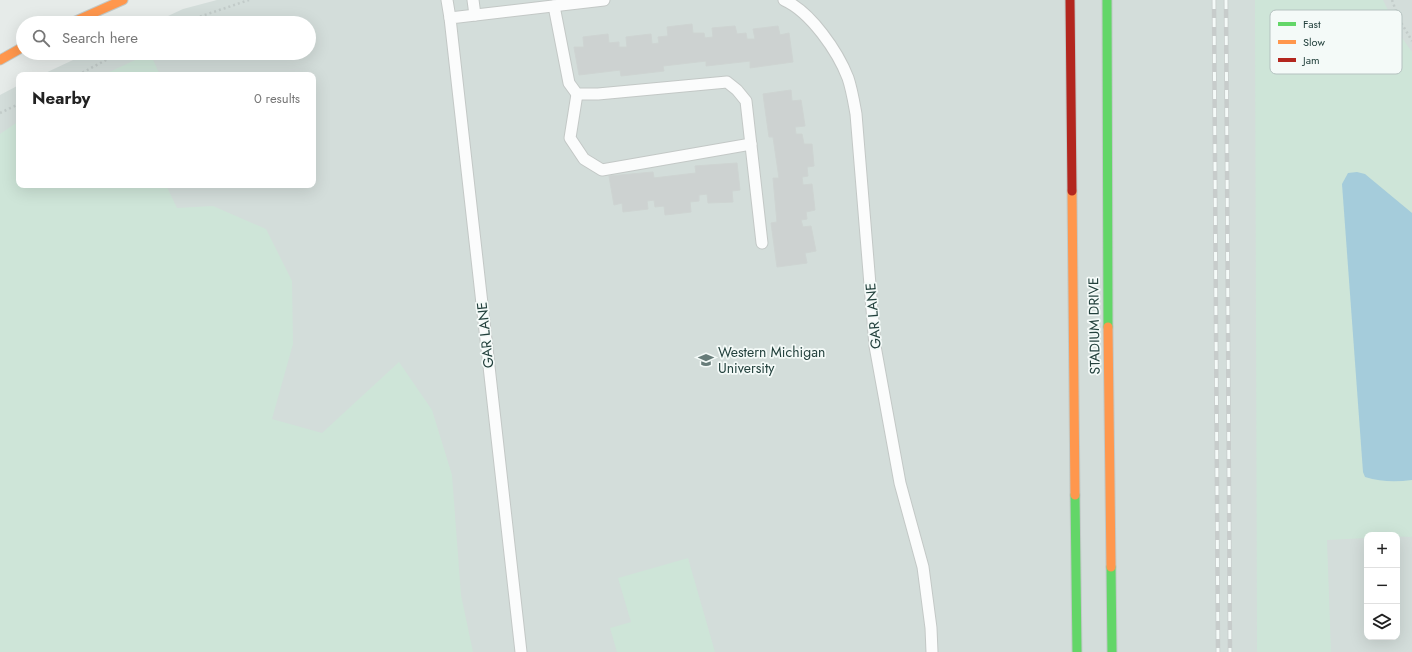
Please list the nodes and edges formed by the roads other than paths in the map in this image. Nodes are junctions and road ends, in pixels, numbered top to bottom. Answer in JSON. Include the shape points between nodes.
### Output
{"nodes":[{"id":1,"x":123,"y":0,"type":"edge"},
{"id":2,"x":447,"y":0,"type":"edge"},
{"id":3,"x":473,"y":0,"type":"edge"},
{"id":4,"x":604,"y":0,"type":"edge"},
{"id":5,"x":784,"y":0,"type":"edge"},
{"id":6,"x":1070,"y":0,"type":"edge"},
{"id":7,"x":1107,"y":0,"type":"edge"},
{"id":8,"x":554,"y":6,"type":"junction"},
{"id":9,"x":475,"y":15,"type":"junction"},
{"id":10,"x":87,"y":16,"type":"edge"},
{"id":11,"x":450,"y":18,"type":"junction"},
{"id":12,"x":16,"y":51,"type":"edge"},
{"id":13,"x":0,"y":60,"type":"edge"},
{"id":14,"x":577,"y":94,"type":"junction"},
{"id":15,"x":751,"y":144,"type":"junction"},
{"id":16,"x":762,"y":243,"type":"dead end"},
{"id":17,"x":521,"y":652,"type":"edge"},
{"id":18,"x":932,"y":652,"type":"edge"},
{"id":19,"x":1077,"y":652,"type":"edge"},
{"id":20,"x":1112,"y":652,"type":"edge"}],
"edges":[{"from":1,"to":10,"type":"main road"},
{"from":2,"to":11,"type":"lane","name":"GAR LANE"},
{"from":3,"to":9,"type":"lane"},
{"from":4,"to":8,"type":"lane"},
{"from":5,"to":18,"type":"lane","name":"GAR LANE","via":[[807,17],[824,35],[848,79],[856,114],[875,346],[900,483],[923,567]]},
{"from":6,"to":19,"type":"main road","name":"STADIUM DRIVE"},
{"from":7,"to":20,"type":"main road","name":"STADIUM DRIVE","via":[[1107,277]]},
{"from":8,"to":9,"type":"lane"},
{"from":8,"to":14,"type":"lane","via":[[569,83]]},
{"from":9,"to":11,"type":"lane"},
{"from":11,"to":17,"type":"lane","name":"GAR LANE"},
{"from":12,"to":13,"type":"main road"},
{"from":14,"to":15,"type":"lane","via":[[727,82],[746,101]]},
{"from":14,"to":15,"type":"lane","via":[[570,138],[584,159],[602,170]]},
{"from":15,"to":16,"type":"lane"}]}
